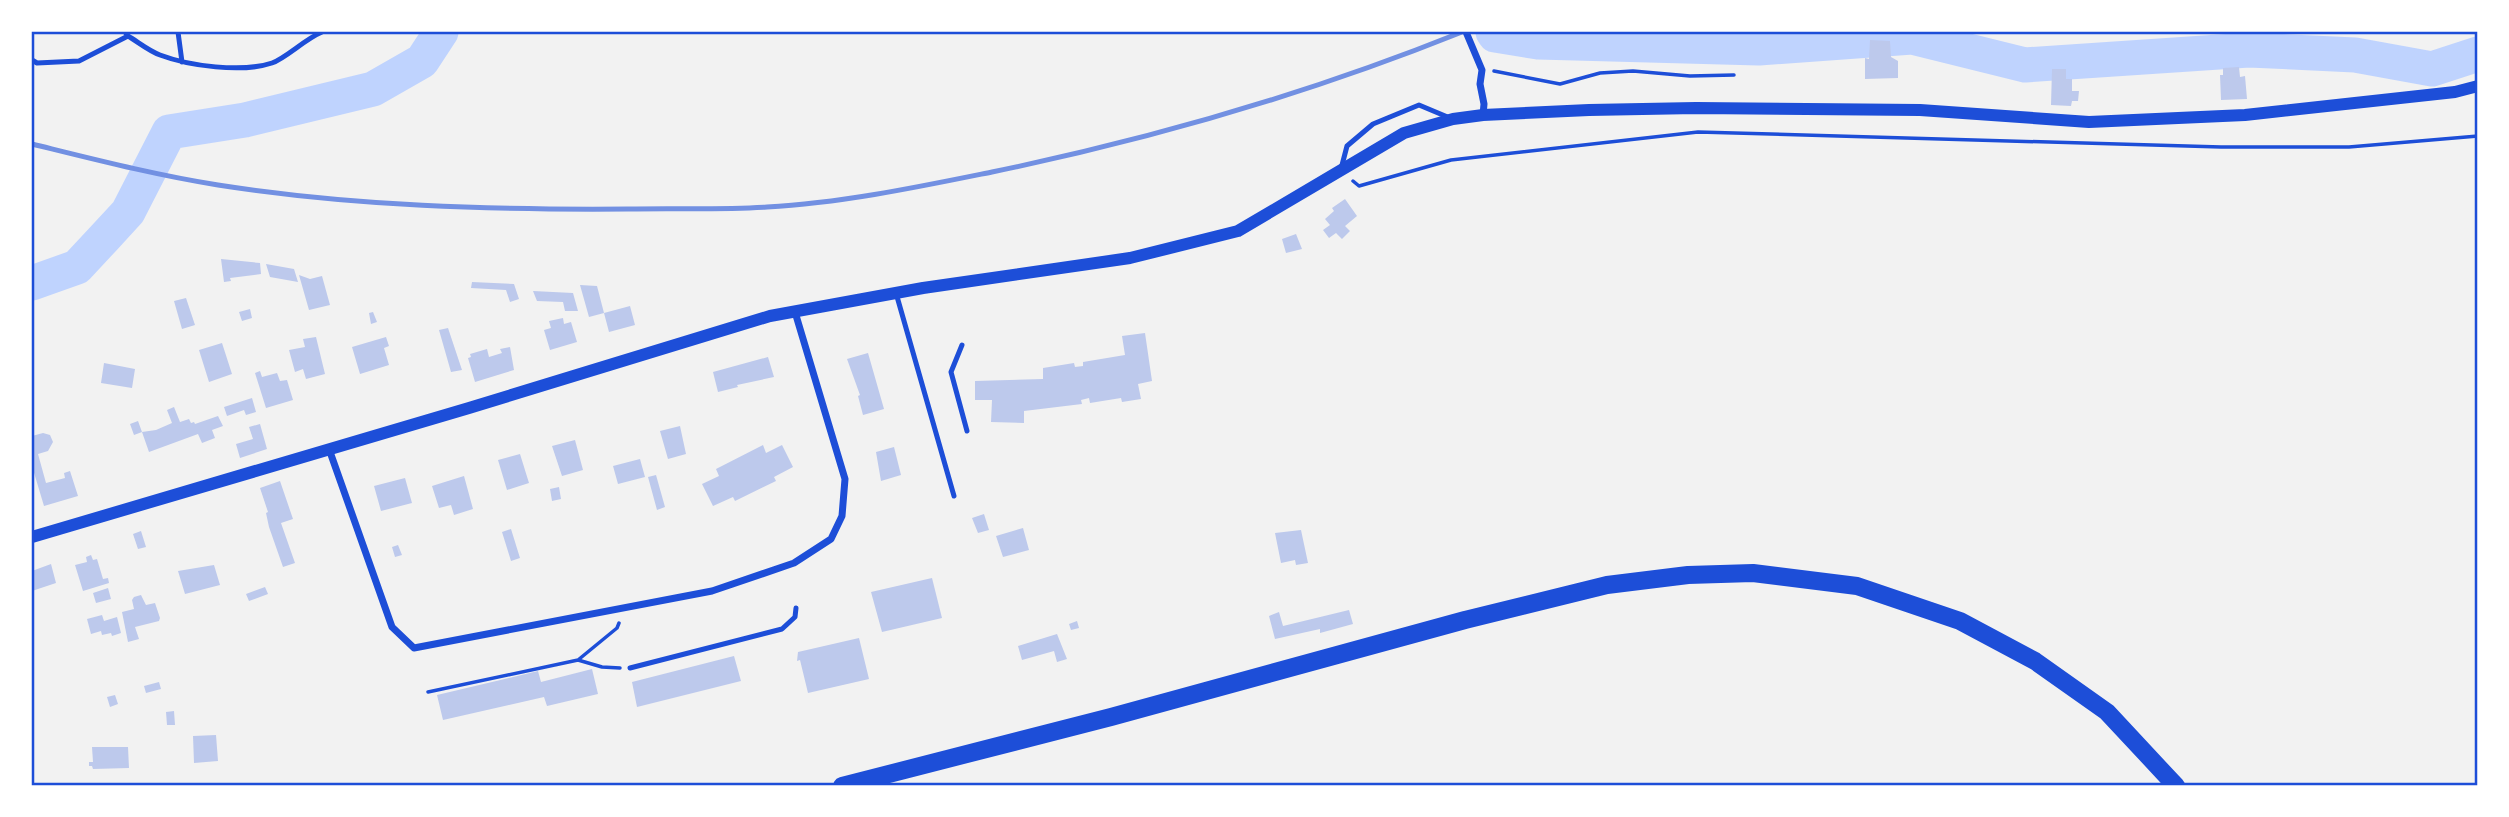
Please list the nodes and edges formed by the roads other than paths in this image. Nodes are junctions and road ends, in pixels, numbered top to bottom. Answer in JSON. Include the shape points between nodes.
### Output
{"nodes":[{"id":1,"x":178,"y":32,"type":"edge"},
{"id":2,"x":322,"y":32,"type":"edge"},
{"id":3,"x":1466,"y":32,"type":"edge"},
{"id":4,"x":126,"y":34,"type":"edge"},
{"id":5,"x":32,"y":60,"type":"edge"},
{"id":6,"x":182,"y":62,"type":"junction"},
{"id":7,"x":2477,"y":86,"type":"edge"},
{"id":8,"x":1483,"y":115,"type":"junction"},
{"id":9,"x":1453,"y":119,"type":"junction"},
{"id":10,"x":1340,"y":172,"type":"junction"},
{"id":11,"x":896,"y":293,"type":"junction"},
{"id":12,"x":795,"y":312,"type":"junction"},
{"id":13,"x":962,"y":345,"type":"dead end"},
{"id":14,"x":967,"y":430,"type":"dead end"},
{"id":15,"x":328,"y":449,"type":"junction"},
{"id":16,"x":954,"y":496,"type":"dead end"},
{"id":17,"x":32,"y":537,"type":"edge"},
{"id":18,"x":796,"y":608,"type":"dead end"},
{"id":19,"x":631,"y":668,"type":"road end"},
{"id":20,"x":842,"y":786,"type":"edge"},
{"id":21,"x":2176,"y":786,"type":"edge"}],
"edges":[{"from":1,"to":6,"type":"lane"},
{"from":2,"to":6,"type":"lane","via":[[274,63],[206,66]]},
{"from":3,"to":8,"type":"street","via":[[1482,70]]},
{"from":4,"to":5,"type":"lane","via":[[79,61],[37,64]]},
{"from":4,"to":6,"type":"lane","via":[[158,54]]},
{"from":7,"to":8,"type":"street","via":[[2245,115],[2089,122],[1907,109],[1696,108]]},
{"from":8,"to":9,"type":"street"},
{"from":9,"to":10,"type":"street","via":[[1404,133]]},
{"from":9,"to":10,"type":"lane","via":[[1419,105],[1373,124],[1347,146]]},
{"from":10,"to":11,"type":"street","via":[[1238,231],[1130,258]]},
{"from":11,"to":12,"type":"street"},
{"from":11,"to":16,"type":"lane"},
{"from":12,"to":15,"type":"street"},
{"from":12,"to":15,"type":"street","via":[[845,479],[842,516],[831,539],[794,563],[712,591],[414,648],[392,627]]},
{"from":13,"to":14,"type":"lane","via":[[951,372]]},
{"from":15,"to":17,"type":"street"},
{"from":18,"to":19,"type":"lane","via":[[795,617],[782,629]]},
{"from":20,"to":21,"type":"main road","via":[[1607,585],[1753,573],[1857,586],[1960,621],[2035,661],[2107,712]]}]}
